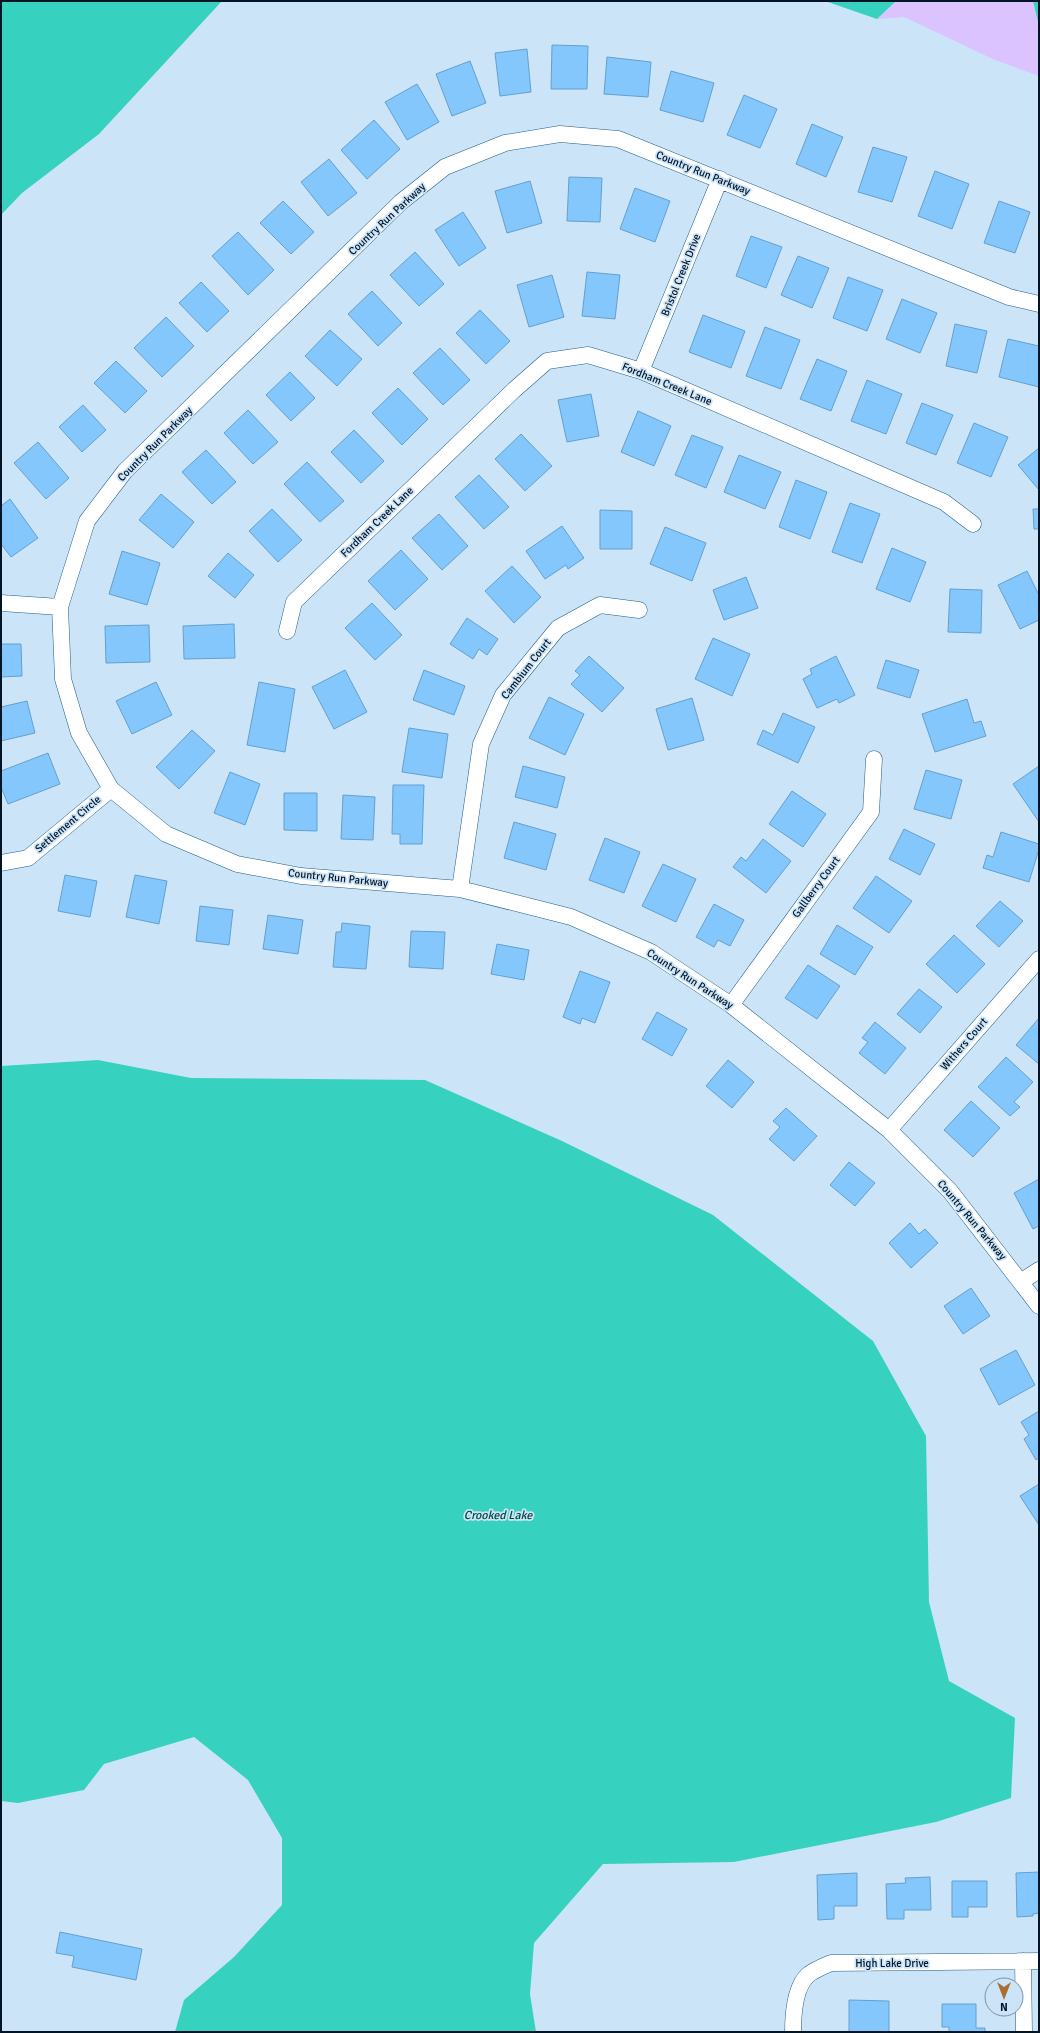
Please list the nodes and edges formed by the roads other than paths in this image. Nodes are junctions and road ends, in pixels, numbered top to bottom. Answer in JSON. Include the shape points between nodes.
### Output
{"nodes":[{"id":1,"x":720,"y":179,"type":"junction"},
{"id":2,"x":1039,"y":304,"type":"edge"},
{"id":3,"x":641,"y":371,"type":"junction"},
{"id":4,"x":973,"y":524,"type":"dead end"},
{"id":5,"x":1,"y":603,"type":"edge"},
{"id":6,"x":60,"y":607,"type":"junction"},
{"id":7,"x":638,"y":610,"type":"dead end"},
{"id":8,"x":287,"y":631,"type":"dead end"},
{"id":9,"x":874,"y":759,"type":"dead end"},
{"id":10,"x":110,"y":789,"type":"junction"},
{"id":11,"x":1,"y":863,"type":"edge"},
{"id":12,"x":460,"y":889,"type":"junction"},
{"id":13,"x":1039,"y":959,"type":"edge"},
{"id":14,"x":731,"y":1005,"type":"junction"},
{"id":15,"x":888,"y":1130,"type":"junction"},
{"id":16,"x":1039,"y":1270,"type":"edge"},
{"id":17,"x":1022,"y":1281,"type":"junction"},
{"id":18,"x":1039,"y":1306,"type":"edge"},
{"id":19,"x":1039,"y":1960,"type":"edge"},
{"id":20,"x":1023,"y":1961,"type":"junction"},
{"id":21,"x":793,"y":2032,"type":"edge"},
{"id":22,"x":1024,"y":2032,"type":"edge"}],
"edges":[{"from":1,"to":2,"type":"street","name":"Country Run Parkway","via":[[1009,297]]},
{"from":1,"to":3,"type":"street","name":"Bristol Creek Drive"},
{"from":1,"to":6,"type":"street","name":"Country Run Parkway","via":[[618,139],[560,134],[505,143],[444,167],[401,202],[125,471],[87,521]]},
{"from":3,"to":4,"type":"street","name":"Fordham Creek Lane","via":[[944,502]]},
{"from":3,"to":8,"type":"street","name":"Fordham Creek Lane","via":[[588,355],[547,360],[294,602]]},
{"from":5,"to":6,"type":"street"},
{"from":6,"to":10,"type":"street","name":"Country Run Parkway","via":[[63,679],[79,733]]},
{"from":7,"to":12,"type":"street","name":"Cambium Court","via":[[600,605],[558,628],[504,695],[481,744]]},
{"from":9,"to":14,"type":"street","name":"Gallberry Court","via":[[871,812]]},
{"from":10,"to":11,"type":"street","name":"Settlement Circle","via":[[28,858]]},
{"from":10,"to":12,"type":"street","name":"Country Run Parkway","via":[[166,834],[237,864],[301,876]]},
{"from":12,"to":14,"type":"street","name":"Country Run Parkway","via":[[571,917],[651,952]]},
{"from":13,"to":15,"type":"street","name":"Withers Court"},
{"from":14,"to":15,"type":"street","name":"Country Run Parkway"},
{"from":15,"to":17,"type":"street","name":"Country Run Parkway","via":[[950,1191]]},
{"from":16,"to":17,"type":"street"},
{"from":17,"to":18,"type":"street","name":"Country Run Parkway"},
{"from":19,"to":20,"type":"street","name":"High Lake Drive"},
{"from":20,"to":21,"type":"street","name":"High Lake Drive","via":[[831,1962],[808,1975],[797,1994]]},
{"from":20,"to":22,"type":"street"}]}
